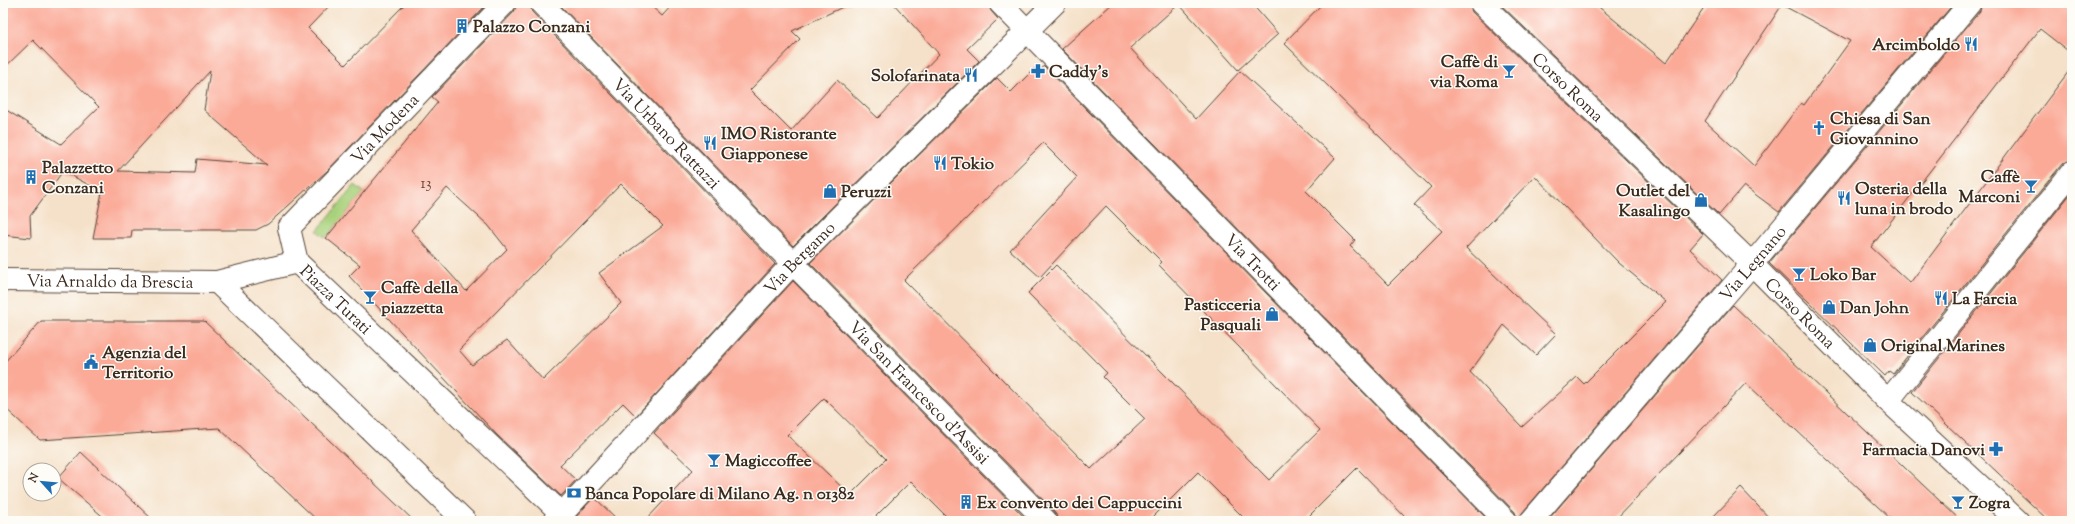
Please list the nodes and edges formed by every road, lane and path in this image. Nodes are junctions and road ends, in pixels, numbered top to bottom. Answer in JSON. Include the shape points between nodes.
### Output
{"nodes":[{"id":1,"x":505,"y":3,"type":"edge"},
{"id":2,"x":541,"y":3,"type":"edge"},
{"id":3,"x":1000,"y":3,"type":"edge"},
{"id":4,"x":1055,"y":3,"type":"edge"},
{"id":5,"x":1481,"y":3,"type":"edge"},
{"id":6,"x":1970,"y":3,"type":"edge"},
{"id":7,"x":1026,"y":29,"type":"junction"},
{"id":8,"x":2072,"y":172,"type":"edge"},
{"id":9,"x":298,"y":262,"type":"junction"},
{"id":10,"x":793,"y":262,"type":"junction"},
{"id":11,"x":1752,"y":264,"type":"junction"},
{"id":12,"x":3,"y":280,"type":"edge"},
{"id":13,"x":217,"y":282,"type":"junction"},
{"id":14,"x":1888,"y":400,"type":"junction"},
{"id":15,"x":558,"y":518,"type":"edge"},
{"id":16,"x":465,"y":521,"type":"edge"},
{"id":17,"x":1046,"y":521,"type":"edge"},
{"id":18,"x":1506,"y":521,"type":"edge"},
{"id":19,"x":1531,"y":521,"type":"edge"},
{"id":20,"x":2018,"y":521,"type":"edge"}],
"edges":[{"from":1,"to":9,"type":"street","name":"Via Modena","via":[[289,228]]},
{"from":2,"to":10,"type":"street","name":"Via Urbano Rattazzi"},
{"from":3,"to":7,"type":"street","name":"Via Trotti"},
{"from":4,"to":7,"type":"street","name":"Via Bergamo"},
{"from":5,"to":11,"type":"street","name":"Corso Roma"},
{"from":6,"to":11,"type":"street","name":"Via Legnano"},
{"from":7,"to":10,"type":"street","name":"Via Bergamo"},
{"from":7,"to":18,"type":"street","name":"Via Trotti"},
{"from":8,"to":14,"type":"street"},
{"from":9,"to":13,"type":"street","name":"Piazza Turati"},
{"from":9,"to":15,"type":"street","name":"Piazza Turati"},
{"from":10,"to":15,"type":"street","name":"Via Bergamo"},
{"from":10,"to":17,"type":"street","name":"Via San Francesco d'Assisi"},
{"from":11,"to":14,"type":"street","name":"Corso Roma"},
{"from":11,"to":19,"type":"street","name":"Via Legnano"},
{"from":12,"to":13,"type":"street","name":"Via Arnaldo da Brescia"},
{"from":13,"to":16,"type":"street"},
{"from":14,"to":20,"type":"street","name":"Corso Roma"}]}
